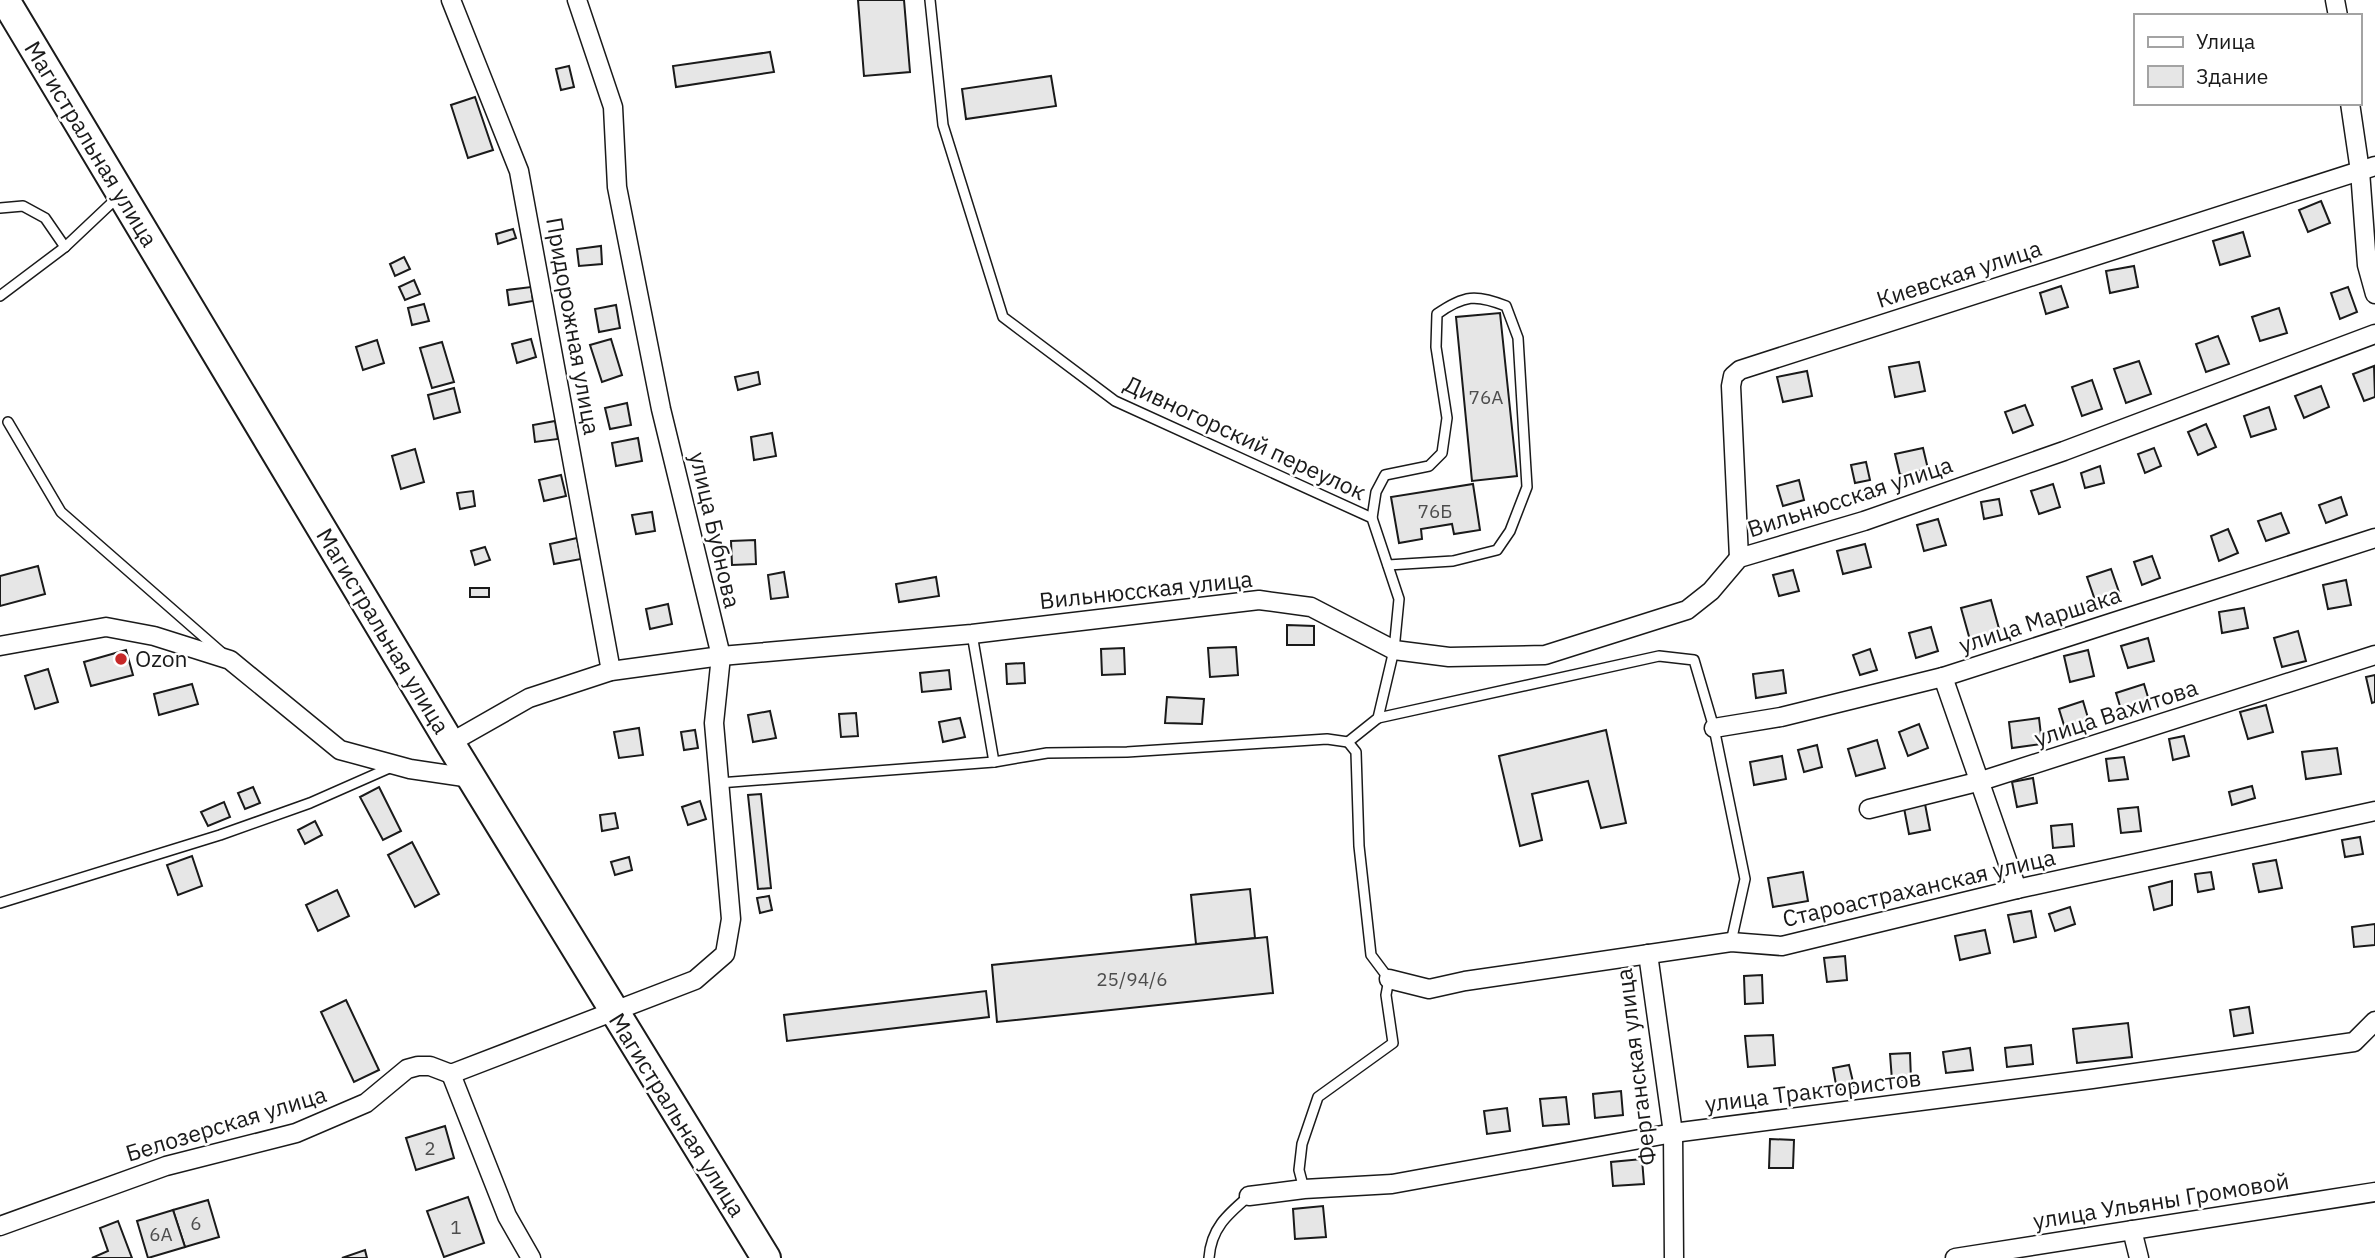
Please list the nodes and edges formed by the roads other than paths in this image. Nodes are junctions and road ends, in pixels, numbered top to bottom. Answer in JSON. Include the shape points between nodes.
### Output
{"nodes":[{"id":1,"x":451,"y":0,"type":"edge"},
{"id":2,"x":577,"y":0,"type":"edge"},
{"id":3,"x":930,"y":0,"type":"edge"},
{"id":4,"x":9,"y":1,"type":"edge"},
{"id":5,"x":2351,"y":105,"type":"edge"},
{"id":6,"x":2368,"y":168,"type":"edge"},
{"id":7,"x":121,"y":194,"type":"junction"},
{"id":8,"x":0,"y":208,"type":"edge"},
{"id":9,"x":65,"y":247,"type":"junction"},
{"id":10,"x":2375,"y":294,"type":"edge"},
{"id":11,"x":0,"y":296,"type":"edge"},
{"id":12,"x":2375,"y":334,"type":"edge"},
{"id":13,"x":8,"y":422,"type":"dead end"},
{"id":14,"x":1372,"y":518,"type":"junction"},
{"id":15,"x":2375,"y":538,"type":"edge"},
{"id":16,"x":1739,"y":558,"type":"junction"},
{"id":17,"x":1388,"y":565,"type":"junction"},
{"id":18,"x":972,"y":634,"type":"junction"},
{"id":19,"x":0,"y":646,"type":"edge"},
{"id":20,"x":1394,"y":650,"type":"junction"},
{"id":21,"x":2375,"y":655,"type":"edge"},
{"id":22,"x":720,"y":656,"type":"junction"},
{"id":23,"x":230,"y":660,"type":"junction"},
{"id":24,"x":611,"y":671,"type":"junction"},
{"id":25,"x":1944,"y":677,"type":"junction"},
{"id":26,"x":1378,"y":718,"type":"junction"},
{"id":27,"x":1714,"y":728,"type":"junction"},
{"id":28,"x":1348,"y":742,"type":"junction"},
{"id":29,"x":450,"y":743,"type":"junction"},
{"id":30,"x":994,"y":762,"type":"junction"},
{"id":31,"x":396,"y":765,"type":"junction"},
{"id":32,"x":471,"y":778,"type":"junction"},
{"id":33,"x":1981,"y":782,"type":"junction"},
{"id":34,"x":719,"y":783,"type":"junction"},
{"id":35,"x":1869,"y":809,"type":"dead end"},
{"id":36,"x":2375,"y":811,"type":"edge"},
{"id":37,"x":2017,"y":888,"type":"junction"},
{"id":38,"x":0,"y":903,"type":"edge"},
{"id":39,"x":1731,"y":942,"type":"junction"},
{"id":40,"x":1648,"y":954,"type":"junction"},
{"id":41,"x":1389,"y":979,"type":"junction"},
{"id":42,"x":614,"y":1013,"type":"junction"},
{"id":43,"x":2375,"y":1021,"type":"edge"},
{"id":44,"x":451,"y":1074,"type":"junction"},
{"id":45,"x":1673,"y":1133,"type":"junction"},
{"id":46,"x":1304,"y":1189,"type":"junction"},
{"id":47,"x":2375,"y":1192,"type":"edge"},
{"id":48,"x":1249,"y":1196,"type":"joint"},
{"id":49,"x":0,"y":1226,"type":"edge"},
{"id":50,"x":2132,"y":1230,"type":"junction"},
{"id":51,"x":531,"y":1258,"type":"edge"},
{"id":52,"x":766,"y":1258,"type":"edge"},
{"id":53,"x":1209,"y":1258,"type":"edge"},
{"id":54,"x":1674,"y":1258,"type":"edge"},
{"id":55,"x":1955,"y":1258,"type":"edge"},
{"id":56,"x":2139,"y":1258,"type":"edge"}],
"edges":[{"from":1,"to":24,"type":"street","name":"Придорожная улица","via":[[519,171]]},
{"from":2,"to":22,"type":"street","name":"улица Бубнова","via":[[612,107],[617,187],[661,409]]},
{"from":3,"to":14,"type":"lane","name":"Дивногорский переулок","via":[[943,125],[1003,317],[1115,401]]},
{"from":4,"to":7,"type":"highway","name":"Магистральная улица"},
{"from":5,"to":6,"type":"street"},
{"from":6,"to":10,"type":"street","via":[[2367,265]]},
{"from":6,"to":16,"type":"street","name":"Киевская улица","via":[[1740,370],[1731,386]]},
{"from":7,"to":9,"type":"lane"},
{"from":7,"to":29,"type":"highway","name":"Магистральная улица"},
{"from":8,"to":9,"type":"lane","via":[[23,206],[45,218]]},
{"from":9,"to":11,"type":"lane"},
{"from":12,"to":16,"type":"street","name":"Вильнюсская улица","via":[[2052,455],[1864,521]]},
{"from":13,"to":23,"type":"lane","via":[[61,512]]},
{"from":14,"to":17,"type":"lane","name":"Дивногорский переулок"},
{"from":14,"to":17,"type":"lane","via":[[1376,492],[1385,475],[1429,466],[1442,453],[1447,418],[1436,347],[1437,314],[1454,302],[1483,297],[1506,306],[1518,338],[1527,487],[1510,531],[1497,550],[1453,561]]},
{"from":15,"to":25,"type":"street","name":"улица Маршака"},
{"from":16,"to":20,"type":"street","name":"Вильнюсская улица","via":[[1711,591],[1687,610],[1545,655],[1449,657]]},
{"from":17,"to":20,"type":"lane","name":"Дивногорский переулок","via":[[1399,599]]},
{"from":18,"to":20,"type":"street","name":"Вильнюсская улица","via":[[1259,600],[1311,607]]},
{"from":18,"to":22,"type":"street","name":"Вильнюсская улица"},
{"from":18,"to":30,"type":"lane"},
{"from":19,"to":23,"type":"street","via":[[106,627]]},
{"from":20,"to":26,"type":"lane","name":"Дивногорский переулок"},
{"from":21,"to":33,"type":"street","name":"улица Вахитова"},
{"from":22,"to":24,"type":"street","name":"Вильнюсская улица"},
{"from":22,"to":34,"type":"street","name":"улица Бубнова","via":[[714,723]]},
{"from":23,"to":31,"type":"street","via":[[340,750]]},
{"from":24,"to":29,"type":"street","name":"Вильнюсская улица","via":[[529,698]]},
{"from":25,"to":27,"type":"street","name":"улица Маршака","via":[[1781,717]]},
{"from":25,"to":33,"type":"street"},
{"from":26,"to":27,"type":"lane","via":[[1659,656],[1694,660]]},
{"from":26,"to":28,"type":"lane"},
{"from":27,"to":39,"type":"lane","via":[[1745,879]]},
{"from":28,"to":30,"type":"lane","via":[[1326,739],[1047,753]]},
{"from":28,"to":41,"type":"lane","via":[[1356,752],[1359,846],[1371,955]]},
{"from":29,"to":32,"type":"highway","name":"Магистральная улица"},
{"from":30,"to":34,"type":"lane"},
{"from":31,"to":32,"type":"street"},
{"from":31,"to":38,"type":"lane","via":[[310,803],[220,835]]},
{"from":32,"to":42,"type":"highway","name":"Магистральная улица"},
{"from":33,"to":35,"type":"street","name":"улица Вахитова"},
{"from":33,"to":37,"type":"street"},
{"from":34,"to":42,"type":"street","name":"улица Бубнова","via":[[731,919],[725,954],[695,980]]},
{"from":36,"to":37,"type":"street","name":"Староастраханская улица"},
{"from":37,"to":39,"type":"street","name":"Староастраханская улица","via":[[1782,946]]},
{"from":39,"to":40,"type":"street","name":"Староастраханская улица"},
{"from":40,"to":41,"type":"street","name":"Староастраханская улица","via":[[1429,989]]},
{"from":40,"to":45,"type":"street","name":"Ферганская улица"},
{"from":41,"to":46,"type":"lane","via":[[1386,995],[1393,1043],[1318,1097],[1302,1144],[1299,1170]]},
{"from":42,"to":44,"type":"street"},
{"from":42,"to":52,"type":"highway","name":"Магистральная улица"},
{"from":43,"to":45,"type":"street","name":"улица Трактористов","via":[[2354,1042]]},
{"from":44,"to":49,"type":"street","name":"Белозерская улица","via":[[430,1066],[407,1069],[366,1103],[296,1133],[166,1166]]},
{"from":44,"to":51,"type":"street","via":[[507,1216]]},
{"from":45,"to":46,"type":"street","name":"улица Трактористов","via":[[1392,1184]]},
{"from":45,"to":54,"type":"street","name":"Ферганская улица"},
{"from":46,"to":48,"type":"street","name":"улица Трактористов"},
{"from":47,"to":50,"type":"street","name":"улица Ульяны Громовой"},
{"from":48,"to":53,"type":"lane","via":[[1223,1219]]},
{"from":50,"to":55,"type":"street","name":"улица Ульяны Громовой"},
{"from":50,"to":56,"type":"street"}]}
